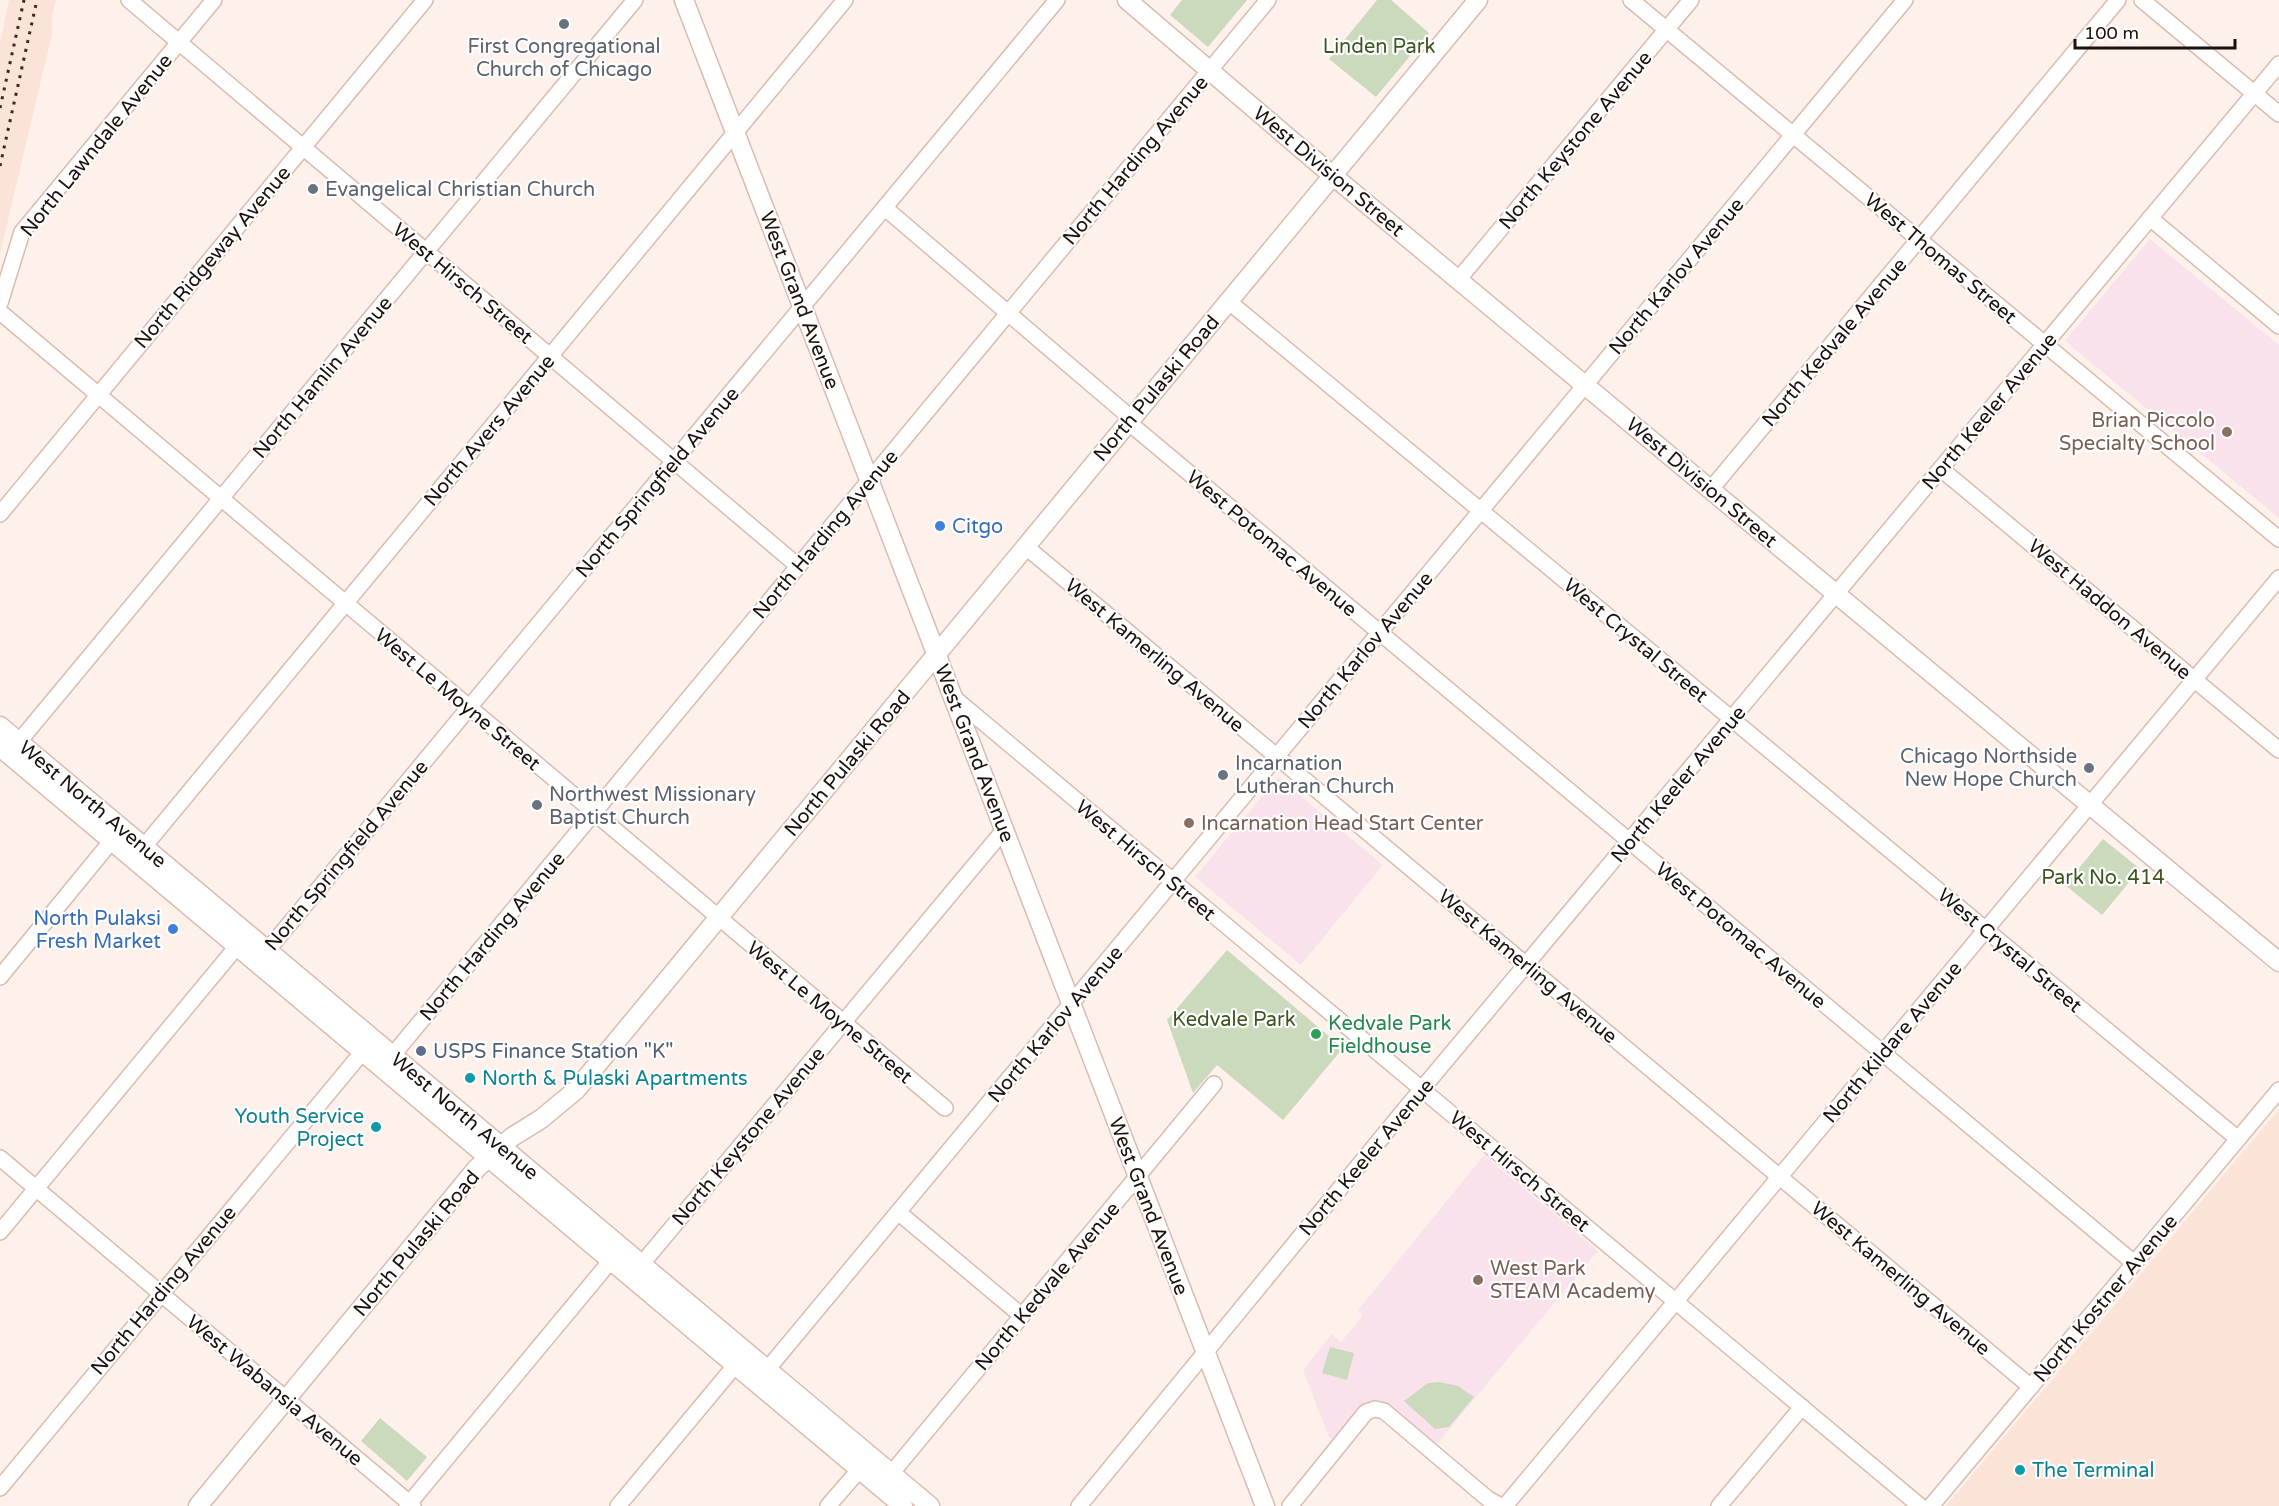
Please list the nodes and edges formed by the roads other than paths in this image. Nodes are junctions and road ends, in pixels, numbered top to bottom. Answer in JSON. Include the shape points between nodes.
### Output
{"nodes":[{"id":1,"x":129,"y":0,"type":"edge"},
{"id":2,"x":214,"y":0,"type":"edge"},
{"id":3,"x":425,"y":0,"type":"edge"},
{"id":4,"x":684,"y":0,"type":"edge"},
{"id":5,"x":845,"y":0,"type":"edge"},
{"id":6,"x":1057,"y":0,"type":"edge"},
{"id":7,"x":1127,"y":0,"type":"edge"},
{"id":8,"x":1268,"y":0,"type":"edge"},
{"id":9,"x":1478,"y":0,"type":"edge"},
{"id":10,"x":1631,"y":0,"type":"edge"},
{"id":11,"x":1691,"y":0,"type":"edge"},
{"id":12,"x":1905,"y":0,"type":"edge"},
{"id":13,"x":2118,"y":0,"type":"edge"},
{"id":14,"x":2142,"y":0,"type":"edge"},
{"id":15,"x":633,"y":1,"type":"edge"},
{"id":16,"x":1666,"y":30,"type":"junction"},
{"id":17,"x":179,"y":42,"type":"junction"},
{"id":18,"x":2279,"y":64,"type":"edge"},
{"id":19,"x":1209,"y":70,"type":"junction"},
{"id":20,"x":2254,"y":93,"type":"junction"},
{"id":21,"x":2279,"y":114,"type":"edge"},
{"id":22,"x":736,"y":132,"type":"junction"},
{"id":23,"x":1793,"y":135,"type":"junction"},
{"id":24,"x":303,"y":148,"type":"junction"},
{"id":25,"x":1332,"y":175,"type":"junction"},
{"id":26,"x":885,"y":208,"type":"junction"},
{"id":27,"x":2150,"y":218,"type":"junction"},
{"id":28,"x":1919,"y":240,"type":"junction"},
{"id":29,"x":426,"y":252,"type":"junction"},
{"id":30,"x":1458,"y":280,"type":"junction"},
{"id":31,"x":1228,"y":301,"type":"junction"},
{"id":32,"x":0,"y":303,"type":"edge"},
{"id":33,"x":802,"y":307,"type":"junction"},
{"id":34,"x":0,"y":312,"type":"edge"},
{"id":35,"x":1008,"y":313,"type":"junction"},
{"id":36,"x":2279,"y":326,"type":"edge"},
{"id":37,"x":2045,"y":344,"type":"junction"},
{"id":38,"x":550,"y":357,"type":"junction"},
{"id":39,"x":1585,"y":385,"type":"junction"},
{"id":40,"x":98,"y":395,"type":"junction"},
{"id":41,"x":1130,"y":420,"type":"junction"},
{"id":42,"x":674,"y":461,"type":"junction"},
{"id":43,"x":1941,"y":469,"type":"junction"},
{"id":44,"x":869,"y":480,"type":"junction"},
{"id":45,"x":1711,"y":489,"type":"junction"},
{"id":46,"x":221,"y":499,"type":"junction"},
{"id":47,"x":1481,"y":511,"type":"junction"},
{"id":48,"x":0,"y":514,"type":"edge"},
{"id":49,"x":2279,"y":539,"type":"edge"},
{"id":50,"x":1025,"y":546,"type":"junction"},
{"id":51,"x":798,"y":566,"type":"junction"},
{"id":52,"x":2279,"y":578,"type":"edge"},
{"id":53,"x":1836,"y":594,"type":"junction"},
{"id":54,"x":345,"y":604,"type":"junction"},
{"id":55,"x":1380,"y":633,"type":"junction"},
{"id":56,"x":937,"y":654,"type":"junction"},
{"id":57,"x":2195,"y":680,"type":"junction"},
{"id":58,"x":953,"y":698,"type":"junction"},
{"id":59,"x":469,"y":708,"type":"junction"},
{"id":60,"x":1732,"y":719,"type":"junction"},
{"id":61,"x":0,"y":726,"type":"edge"},
{"id":62,"x":9,"y":748,"type":"edge"},
{"id":63,"x":2279,"y":750,"type":"edge"},
{"id":64,"x":1277,"y":757,"type":"junction"},
{"id":65,"x":2090,"y":805,"type":"junction"},
{"id":66,"x":593,"y":813,"type":"junction"},
{"id":67,"x":1004,"y":830,"type":"junction"},
{"id":68,"x":117,"y":835,"type":"junction"},
{"id":69,"x":1630,"y":842,"type":"junction"},
{"id":70,"x":139,"y":853,"type":"junction"},
{"id":71,"x":1173,"y":882,"type":"junction"},
{"id":72,"x":718,"y":918,"type":"junction"},
{"id":73,"x":1986,"y":929,"type":"junction"},
{"id":74,"x":242,"y":940,"type":"junction"},
{"id":75,"x":262,"y":956,"type":"junction"},
{"id":76,"x":2279,"y":962,"type":"edge"},
{"id":77,"x":1527,"y":965,"type":"junction"},
{"id":78,"x":0,"y":977,"type":"edge"},
{"id":79,"x":1071,"y":1004,"type":"junction"},
{"id":80,"x":844,"y":1022,"type":"junction"},
{"id":81,"x":368,"y":1045,"type":"junction"},
{"id":82,"x":1883,"y":1053,"type":"junction"},
{"id":83,"x":387,"y":1061,"type":"junction"},
{"id":84,"x":1214,"y":1084,"type":"dead end"},
{"id":85,"x":1422,"y":1090,"type":"junction"},
{"id":86,"x":2279,"y":1090,"type":"edge"},
{"id":87,"x":945,"y":1108,"type":"dead end"},
{"id":88,"x":2238,"y":1139,"type":"junction"},
{"id":89,"x":496,"y":1152,"type":"junction"},
{"id":90,"x":0,"y":1158,"type":"edge"},
{"id":91,"x":1138,"y":1177,"type":"junction"},
{"id":92,"x":1780,"y":1177,"type":"junction"},
{"id":93,"x":36,"y":1189,"type":"junction"},
{"id":94,"x":898,"y":1212,"type":"junction"},
{"id":95,"x":0,"y":1232,"type":"edge"},
{"id":96,"x":616,"y":1254,"type":"junction"},
{"id":97,"x":2134,"y":1263,"type":"junction"},
{"id":98,"x":636,"y":1270,"type":"junction"},
{"id":99,"x":160,"y":1294,"type":"junction"},
{"id":100,"x":1676,"y":1302,"type":"junction"},
{"id":101,"x":1022,"y":1316,"type":"junction"},
{"id":102,"x":1205,"y":1352,"type":"junction"},
{"id":103,"x":741,"y":1359,"type":"junction"},
{"id":104,"x":762,"y":1376,"type":"junction"},
{"id":105,"x":2031,"y":1387,"type":"junction"},
{"id":106,"x":286,"y":1400,"type":"junction"},
{"id":107,"x":1802,"y":1407,"type":"junction"},
{"id":108,"x":865,"y":1463,"type":"junction"},
{"id":109,"x":886,"y":1480,"type":"junction"},
{"id":110,"x":0,"y":1488,"type":"edge"},
{"id":111,"x":410,"y":1505,"type":"edge"},
{"id":112,"x":198,"y":1506,"type":"edge"},
{"id":113,"x":618,"y":1506,"type":"edge"},
{"id":114,"x":828,"y":1506,"type":"edge"},
{"id":115,"x":903,"y":1506,"type":"edge"},
{"id":116,"x":930,"y":1506,"type":"edge"},
{"id":117,"x":1079,"y":1506,"type":"edge"},
{"id":118,"x":1265,"y":1506,"type":"edge"},
{"id":119,"x":1290,"y":1506,"type":"edge"},
{"id":120,"x":1501,"y":1506,"type":"edge"},
{"id":121,"x":1505,"y":1506,"type":"edge"},
{"id":122,"x":1719,"y":1506,"type":"edge"},
{"id":123,"x":1920,"y":1506,"type":"edge"},
{"id":124,"x":1931,"y":1506,"type":"edge"}],
"edges":[{"from":1,"to":17,"type":"street","name":"West Hirsch Street"},
{"from":2,"to":17,"type":"street","name":"North Lawndale Avenue"},
{"from":3,"to":24,"type":"street","name":"North Ridgeway Avenue"},
{"from":4,"to":22,"type":"main road","name":"West Grand Avenue"},
{"from":5,"to":22,"type":"street","name":"North Avers Avenue"},
{"from":6,"to":26,"type":"street","name":"North Springfield Avenue"},
{"from":7,"to":19,"type":"main road","name":"West Division Street"},
{"from":8,"to":19,"type":"street","name":"North Harding Avenue"},
{"from":9,"to":25,"type":"main road","name":"North Pulaski Road"},
{"from":10,"to":16,"type":"street","name":"West Thomas Street"},
{"from":11,"to":16,"type":"street","name":"North Keystone Avenue"},
{"from":12,"to":23,"type":"street","name":"North Karlov Avenue"},
{"from":13,"to":28,"type":"street","name":"North Kedvale Avenue"},
{"from":14,"to":20,"type":"street"},
{"from":15,"to":29,"type":"street","name":"North Hamlin Avenue"},
{"from":16,"to":23,"type":"street","name":"West Thomas Street"},
{"from":16,"to":30,"type":"street","name":"North Keystone Avenue"},
{"from":17,"to":24,"type":"street","name":"West Hirsch Street"},
{"from":17,"to":32,"type":"street","name":"North Lawndale Avenue","via":[[22,232]]},
{"from":18,"to":20,"type":"street","name":"North Keeler Avenue"},
{"from":19,"to":25,"type":"main road","name":"West Division Street"},
{"from":19,"to":35,"type":"street","name":"North Harding Avenue"},
{"from":20,"to":21,"type":"street"},
{"from":20,"to":27,"type":"street","name":"North Keeler Avenue"},
{"from":22,"to":33,"type":"main road","name":"West Grand Avenue"},
{"from":22,"to":38,"type":"street","name":"North Avers Avenue"},
{"from":23,"to":28,"type":"street","name":"West Thomas Street"},
{"from":23,"to":39,"type":"street","name":"North Karlov Avenue"},
{"from":24,"to":29,"type":"street","name":"West Hirsch Street"},
{"from":24,"to":40,"type":"street","name":"North Ridgeway Avenue"},
{"from":25,"to":30,"type":"main road","name":"West Division Street"},
{"from":25,"to":31,"type":"main road","name":"North Pulaski Road"},
{"from":26,"to":33,"type":"street","name":"North Springfield Avenue"},
{"from":26,"to":35,"type":"street","name":"West Potomac Avenue"},
{"from":27,"to":36,"type":"street"},
{"from":27,"to":37,"type":"street","name":"North Keeler Avenue"},
{"from":28,"to":37,"type":"street","name":"West Thomas Street"},
{"from":28,"to":45,"type":"street","name":"North Kedvale Avenue"},
{"from":29,"to":38,"type":"street","name":"West Hirsch Street"},
{"from":29,"to":46,"type":"street","name":"North Hamlin Avenue"},
{"from":30,"to":39,"type":"main road","name":"West Division Street"},
{"from":31,"to":41,"type":"main road","name":"North Pulaski Road"},
{"from":31,"to":47,"type":"street","name":"West Crystal Street"},
{"from":33,"to":42,"type":"street","name":"North Springfield Avenue"},
{"from":33,"to":44,"type":"main road","name":"West Grand Avenue"},
{"from":34,"to":40,"type":"street","name":"West Le Moyne Street"},
{"from":35,"to":41,"type":"street","name":"West Potomac Avenue"},
{"from":35,"to":44,"type":"street","name":"North Harding Avenue"},
{"from":37,"to":43,"type":"street","name":"North Keeler Avenue"},
{"from":37,"to":49,"type":"street","name":"West Thomas Street"},
{"from":38,"to":42,"type":"street","name":"West Hirsch Street"},
{"from":38,"to":54,"type":"street","name":"North Avers Avenue"},
{"from":39,"to":45,"type":"main road","name":"West Division Street"},
{"from":39,"to":47,"type":"street","name":"North Karlov Avenue"},
{"from":40,"to":46,"type":"street","name":"West Le Moyne Street"},
{"from":40,"to":48,"type":"street","name":"North Ridgeway Avenue"},
{"from":41,"to":50,"type":"main road","name":"North Pulaski Road"},
{"from":41,"to":55,"type":"street","name":"West Potomac Avenue"},
{"from":42,"to":51,"type":"street","name":"West Hirsch Street"},
{"from":42,"to":59,"type":"street","name":"North Springfield Avenue"},
{"from":43,"to":53,"type":"street","name":"North Keeler Avenue"},
{"from":43,"to":57,"type":"street","name":"West Haddon Avenue"},
{"from":44,"to":51,"type":"street","name":"North Harding Avenue"},
{"from":44,"to":56,"type":"main road","name":"West Grand Avenue"},
{"from":45,"to":53,"type":"main road","name":"West Division Street"},
{"from":46,"to":54,"type":"street","name":"West Le Moyne Street"},
{"from":46,"to":62,"type":"street","name":"North Hamlin Avenue"},
{"from":47,"to":55,"type":"street","name":"North Karlov Avenue"},
{"from":47,"to":60,"type":"street","name":"West Crystal Street"},
{"from":50,"to":56,"type":"main road","name":"North Pulaski Road"},
{"from":50,"to":64,"type":"street","name":"West Kamerling Avenue"},
{"from":51,"to":66,"type":"street","name":"North Harding Avenue"},
{"from":52,"to":57,"type":"street","name":"North Kildare Avenue"},
{"from":53,"to":60,"type":"street","name":"North Keeler Avenue"},
{"from":53,"to":65,"type":"main road","name":"West Division Street"},
{"from":54,"to":59,"type":"street","name":"West Le Moyne Street"},
{"from":54,"to":70,"type":"street","name":"North Avers Avenue"},
{"from":55,"to":64,"type":"street","name":"North Karlov Avenue"},
{"from":55,"to":69,"type":"street","name":"West Potomac Avenue"},
{"from":56,"to":58,"type":"main road","name":"West Grand Avenue"},
{"from":56,"to":72,"type":"main road","name":"North Pulaski Road"},
{"from":57,"to":63,"type":"street","name":"West Haddon Avenue"},
{"from":57,"to":65,"type":"street","name":"North Kildare Avenue"},
{"from":58,"to":67,"type":"main road","name":"West Grand Avenue"},
{"from":58,"to":71,"type":"street","name":"West Hirsch Street"},
{"from":59,"to":66,"type":"street","name":"West Le Moyne Street"},
{"from":59,"to":75,"type":"street","name":"North Springfield Avenue"},
{"from":60,"to":69,"type":"street","name":"North Keeler Avenue"},
{"from":60,"to":73,"type":"street","name":"West Crystal Street"},
{"from":61,"to":62,"type":"main road","name":"West North Avenue"},
{"from":62,"to":68,"type":"main road","name":"West North Avenue"},
{"from":64,"to":71,"type":"street","name":"North Karlov Avenue"},
{"from":64,"to":77,"type":"street","name":"West Kamerling Avenue"},
{"from":65,"to":73,"type":"street","name":"North Kildare Avenue"},
{"from":65,"to":76,"type":"main road","name":"West Division Street"},
{"from":66,"to":72,"type":"street","name":"West Le Moyne Street"},
{"from":66,"to":83,"type":"street","name":"North Harding Avenue"},
{"from":67,"to":79,"type":"main road","name":"West Grand Avenue"},
{"from":67,"to":80,"type":"street","name":"North Keystone Avenue"},
{"from":68,"to":70,"type":"main road","name":"West North Avenue"},
{"from":68,"to":78,"type":"street"},
{"from":69,"to":77,"type":"street","name":"North Keeler Avenue"},
{"from":69,"to":82,"type":"street","name":"West Potomac Avenue"},
{"from":70,"to":74,"type":"main road","name":"West North Avenue"},
{"from":71,"to":79,"type":"street","name":"North Karlov Avenue"},
{"from":71,"to":85,"type":"street","name":"West Hirsch Street"},
{"from":72,"to":80,"type":"street","name":"West Le Moyne Street"},
{"from":72,"to":89,"type":"main road","name":"North Pulaski Road","via":[[576,1090]]},
{"from":73,"to":82,"type":"street","name":"North Kildare Avenue"},
{"from":73,"to":88,"type":"street","name":"West Crystal Street"},
{"from":74,"to":75,"type":"main road","name":"West North Avenue"},
{"from":74,"to":93,"type":"street","name":"North Springfield Avenue"},
{"from":75,"to":81,"type":"main road","name":"West North Avenue"},
{"from":77,"to":85,"type":"street","name":"North Keeler Avenue"},
{"from":77,"to":92,"type":"street","name":"West Kamerling Avenue"},
{"from":79,"to":91,"type":"main road","name":"West Grand Avenue"},
{"from":79,"to":94,"type":"street","name":"North Karlov Avenue"},
{"from":80,"to":87,"type":"street","name":"West Le Moyne Street"},
{"from":80,"to":98,"type":"street","name":"North Keystone Avenue"},
{"from":81,"to":83,"type":"main road","name":"West North Avenue"},
{"from":81,"to":99,"type":"street","name":"North Harding Avenue"},
{"from":82,"to":92,"type":"street","name":"North Kildare Avenue"},
{"from":82,"to":97,"type":"street","name":"West Potomac Avenue"},
{"from":83,"to":89,"type":"main road","name":"West North Avenue"},
{"from":84,"to":91,"type":"street","name":"North Kedvale Avenue"},
{"from":85,"to":100,"type":"street","name":"West Hirsch Street"},
{"from":85,"to":102,"type":"street","name":"North Keeler Avenue"},
{"from":86,"to":88,"type":"street","name":"North Kostner Avenue"},
{"from":88,"to":97,"type":"street","name":"North Kostner Avenue"},
{"from":89,"to":96,"type":"main road","name":"West North Avenue"},
{"from":89,"to":106,"type":"main road","name":"North Pulaski Road","via":[[462,1185]]},
{"from":90,"to":93,"type":"street","name":"West Wabansia Avenue"},
{"from":91,"to":101,"type":"street","name":"North Kedvale Avenue"},
{"from":91,"to":102,"type":"main road","name":"West Grand Avenue"},
{"from":92,"to":100,"type":"street","name":"North Kildare Avenue"},
{"from":92,"to":105,"type":"street","name":"West Kamerling Avenue"},
{"from":93,"to":95,"type":"street","name":"North Springfield Avenue"},
{"from":93,"to":99,"type":"street","name":"West Wabansia Avenue"},
{"from":94,"to":101,"type":"street"},
{"from":94,"to":104,"type":"street","name":"North Karlov Avenue"},
{"from":96,"to":98,"type":"main road","name":"West North Avenue"},
{"from":96,"to":111,"type":"street"},
{"from":97,"to":105,"type":"street","name":"North Kostner Avenue"},
{"from":98,"to":103,"type":"main road","name":"West North Avenue"},
{"from":99,"to":106,"type":"street","name":"West Wabansia Avenue"},
{"from":99,"to":110,"type":"street","name":"North Harding Avenue"},
{"from":100,"to":107,"type":"street","name":"West Hirsch Street"},
{"from":100,"to":121,"type":"street","name":"North Kildare Avenue"},
{"from":101,"to":109,"type":"street","name":"North Kedvale Avenue"},
{"from":102,"to":117,"type":"street","name":"North Keeler Avenue"},
{"from":102,"to":118,"type":"main road","name":"West Grand Avenue"},
{"from":103,"to":104,"type":"main road","name":"West North Avenue"},
{"from":103,"to":113,"type":"street"},
{"from":104,"to":108,"type":"main road","name":"West North Avenue"},
{"from":105,"to":124,"type":"street","name":"North Kostner Avenue"},
{"from":106,"to":111,"type":"street","name":"West Wabansia Avenue"},
{"from":106,"to":112,"type":"main road","name":"North Pulaski Road"},
{"from":107,"to":122,"type":"street"},
{"from":107,"to":123,"type":"street","name":"West Hirsch Street"},
{"from":108,"to":109,"type":"main road","name":"West North Avenue"},
{"from":108,"to":114,"type":"street"},
{"from":109,"to":115,"type":"main road","name":"West North Avenue"},
{"from":109,"to":116,"type":"main road","name":"West North Avenue"},
{"from":119,"to":120,"type":"street","via":[[1366,1412],[1375,1409],[1384,1412]]}]}
